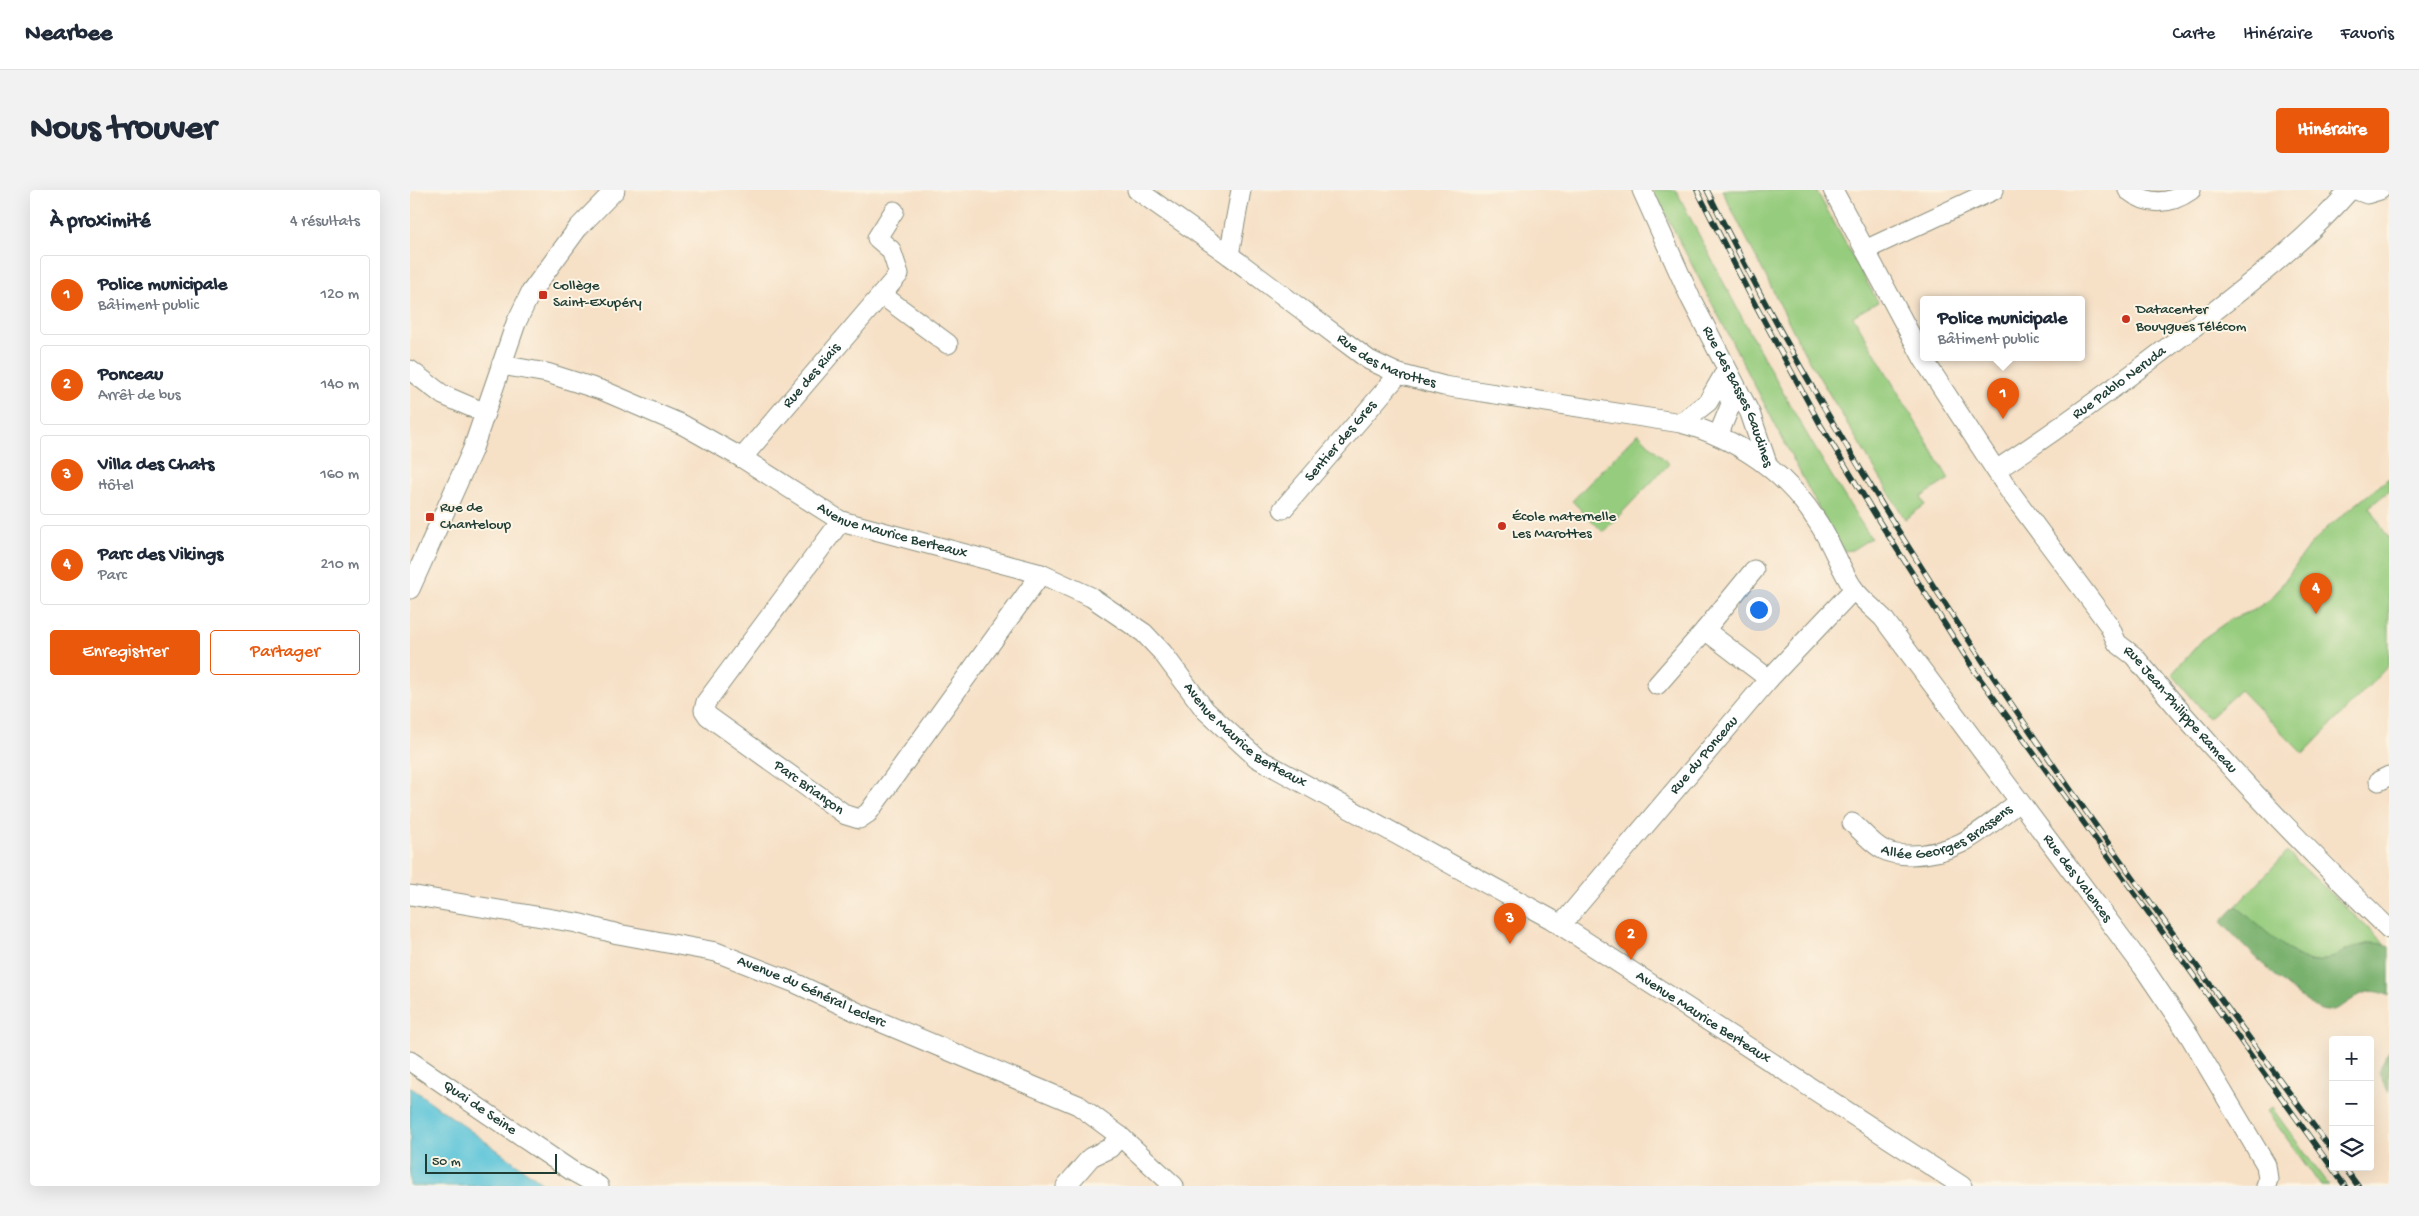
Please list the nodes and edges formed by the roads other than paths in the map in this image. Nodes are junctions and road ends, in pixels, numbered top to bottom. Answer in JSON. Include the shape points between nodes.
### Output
{"nodes":[{"id":1,"x":615,"y":190,"type":"edge"},
{"id":2,"x":1137,"y":190,"type":"edge"},
{"id":3,"x":1241,"y":190,"type":"edge"},
{"id":4,"x":1642,"y":190,"type":"edge"},
{"id":5,"x":1833,"y":190,"type":"edge"},
{"id":6,"x":1994,"y":190,"type":"edge"},
{"id":7,"x":2128,"y":190,"type":"edge"},
{"id":8,"x":2190,"y":190,"type":"edge"},
{"id":9,"x":2350,"y":190,"type":"edge"},
{"id":10,"x":2356,"y":190,"type":"edge"},
{"id":11,"x":2380,"y":190,"type":"edge"},
{"id":12,"x":894,"y":211,"type":"dead end"},
{"id":13,"x":1865,"y":250,"type":"junction"},
{"id":14,"x":1229,"y":254,"type":"junction"},
{"id":15,"x":882,"y":295,"type":"junction"},
{"id":16,"x":948,"y":344,"type":"dead end"},
{"id":17,"x":1920,"y":353,"type":"edge"},
{"id":18,"x":1925,"y":361,"type":"edge"},
{"id":19,"x":501,"y":365,"type":"junction"},
{"id":20,"x":1722,"y":367,"type":"junction"},
{"id":21,"x":410,"y":370,"type":"edge"},
{"id":22,"x":1399,"y":374,"type":"junction"},
{"id":23,"x":485,"y":413,"type":"junction"},
{"id":24,"x":1750,"y":413,"type":"junction"},
{"id":25,"x":1681,"y":424,"type":"junction"},
{"id":26,"x":1725,"y":439,"type":"junction"},
{"id":27,"x":742,"y":458,"type":"junction"},
{"id":28,"x":1768,"y":466,"type":"junction"},
{"id":29,"x":1996,"y":470,"type":"junction"},
{"id":30,"x":1283,"y":509,"type":"dead end"},
{"id":31,"x":841,"y":521,"type":"junction"},
{"id":32,"x":1754,"y":570,"type":"dead end"},
{"id":33,"x":1041,"y":574,"type":"junction"},
{"id":34,"x":410,"y":589,"type":"edge"},
{"id":35,"x":1854,"y":589,"type":"junction"},
{"id":36,"x":1706,"y":630,"type":"junction"},
{"id":37,"x":1769,"y":679,"type":"junction"},
{"id":38,"x":1657,"y":685,"type":"dead end"},
{"id":39,"x":2018,"y":802,"type":"junction"},
{"id":40,"x":1852,"y":823,"type":"dead end"},
{"id":41,"x":410,"y":895,"type":"edge"},
{"id":42,"x":1561,"y":926,"type":"junction"},
{"id":43,"x":2389,"y":929,"type":"edge"},
{"id":44,"x":410,"y":1061,"type":"edge"},
{"id":45,"x":1120,"y":1136,"type":"junction"},
{"id":46,"x":599,"y":1186,"type":"edge"},
{"id":47,"x":1066,"y":1186,"type":"edge"},
{"id":48,"x":1174,"y":1186,"type":"edge"},
{"id":49,"x":1962,"y":1186,"type":"edge"},
{"id":50,"x":2266,"y":1186,"type":"edge"}],
"edges":[{"from":1,"to":19,"type":"street","via":[[578,228],[531,292]]},
{"from":2,"to":14,"type":"street","name":"Rue des Marottes"},
{"from":3,"to":14,"type":"street"},
{"from":4,"to":20,"type":"street","name":"Rue des Basses Gaudines"},
{"from":5,"to":13,"type":"street","name":"Rue Jean-Philippe Rameau"},
{"from":6,"to":13,"type":"street"},
{"from":7,"to":8,"type":"street","via":[[2154,202],[2169,201]]},
{"from":9,"to":29,"type":"street","name":"Rue Pablo Neruda","via":[[2321,223],[2229,300],[2103,396]]},
{"from":10,"to":11,"type":"street","via":[[2367,194]]},
{"from":12,"to":15,"type":"street","name":"Rue des Riais","via":[[877,238],[891,250],[899,274]]},
{"from":13,"to":17,"type":"street","name":"Rue Jean-Philippe Rameau"},
{"from":14,"to":22,"type":"street","name":"Rue des Marottes","via":[[1369,360]]},
{"from":15,"to":16,"type":"street"},
{"from":15,"to":27,"type":"street","name":"Rue des Riais"},
{"from":18,"to":29,"type":"street","name":"Rue Jean-Philippe Rameau"},
{"from":19,"to":23,"type":"street"},
{"from":19,"to":27,"type":"street","name":"Avenue Maurice Berteaux","via":[[547,373],[604,391],[683,425]]},
{"from":20,"to":24,"type":"street","name":"Rue des Basses Gaudines","via":[[1737,384]]},
{"from":20,"to":25,"type":"street","via":[[1708,402]]},
{"from":20,"to":26,"type":"street","via":[[1731,404]]},
{"from":21,"to":23,"type":"street","via":[[443,395]]},
{"from":22,"to":25,"type":"street","name":"Rue des Marottes","via":[[1444,386]]},
{"from":22,"to":30,"type":"street","name":"Sentier des Gres"},
{"from":23,"to":34,"type":"street","via":[[472,451]]},
{"from":24,"to":26,"type":"street","via":[[1743,429]]},
{"from":24,"to":28,"type":"street","name":"Rue des Basses Gaudines"},
{"from":25,"to":26,"type":"street","name":"Rue des Marottes"},
{"from":26,"to":28,"type":"street","name":"Rue des Marottes"},
{"from":27,"to":31,"type":"street","name":"Avenue Maurice Berteaux"},
{"from":28,"to":35,"type":"street","name":"Rue des Basses Gaudines","via":[[1788,483],[1815,518]]},
{"from":29,"to":43,"type":"street","name":"Rue Jean-Philippe Rameau","via":[[2109,625],[2117,643],[2134,656],[2299,842]]},
{"from":31,"to":33,"type":"street","name":"Avenue Maurice Berteaux"},
{"from":31,"to":33,"type":"street","name":"Parc Briançon","via":[[711,695],[704,710],[846,815],[859,819],[868,813]]},
{"from":32,"to":36,"type":"street"},
{"from":33,"to":42,"type":"street","name":"Avenue Maurice Berteaux","via":[[1091,597],[1144,633],[1205,710],[1257,758]]},
{"from":35,"to":37,"type":"street","name":"Rue du Ponceau"},
{"from":35,"to":39,"type":"street","name":"Rue des Valences","via":[[1882,618]]},
{"from":36,"to":37,"type":"street"},
{"from":36,"to":38,"type":"street"},
{"from":37,"to":42,"type":"street","name":"Rue du Ponceau"},
{"from":39,"to":40,"type":"street","name":"Allée Georges Brassens","via":[[1967,841],[1945,851],[1926,854],[1885,851]]},
{"from":39,"to":50,"type":"street","name":"Rue des Valences","via":[[2143,966],[2189,1035],[2266,1165]]},
{"from":41,"to":45,"type":"street","name":"Avenue du Général Leclerc","via":[[577,923],[716,952],[796,983],[859,1013],[1078,1105]]},
{"from":42,"to":49,"type":"street","name":"Avenue Maurice Berteaux"},
{"from":44,"to":46,"type":"street","name":"Quai de Seine"},
{"from":45,"to":47,"type":"street","via":[[1110,1148],[1091,1157]]},
{"from":45,"to":48,"type":"street","name":"Avenue du Général Leclerc"}]}
